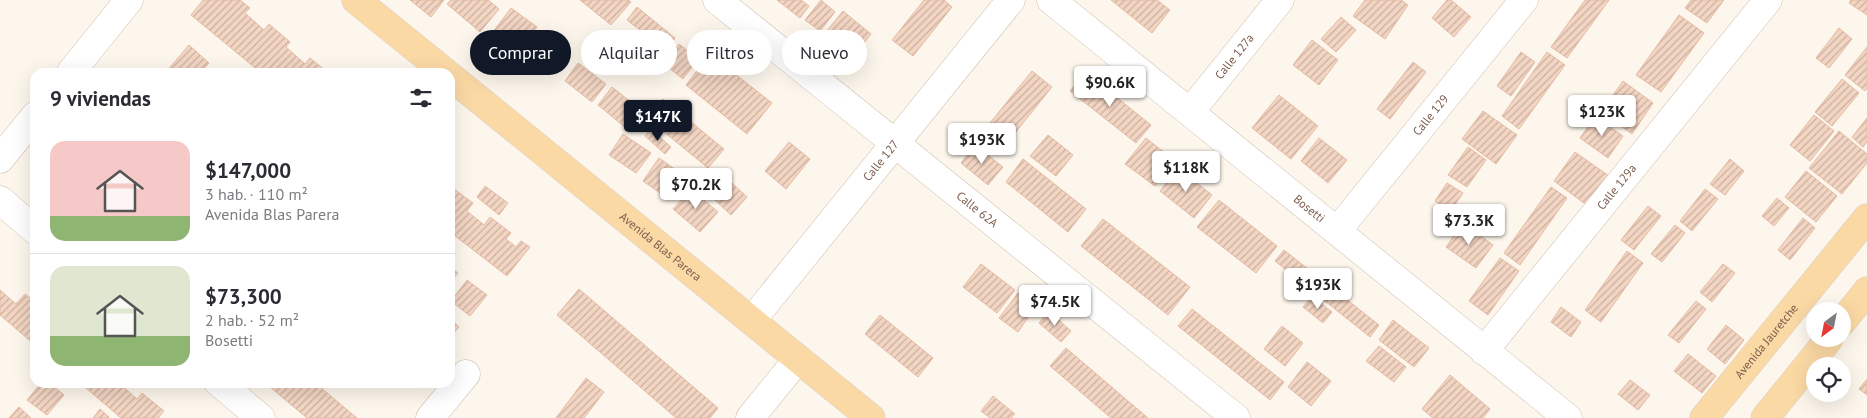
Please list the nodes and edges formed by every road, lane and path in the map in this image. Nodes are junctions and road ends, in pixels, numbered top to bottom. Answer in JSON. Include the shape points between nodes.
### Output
{"nodes":[{"id":1,"x":129,"y":0,"type":"edge"},
{"id":2,"x":356,"y":0,"type":"edge"},
{"id":3,"x":717,"y":0,"type":"edge"},
{"id":4,"x":1011,"y":0,"type":"edge"},
{"id":5,"x":1051,"y":0,"type":"edge"},
{"id":6,"x":1280,"y":0,"type":"edge"},
{"id":7,"x":1524,"y":0,"type":"edge"},
{"id":8,"x":1768,"y":0,"type":"edge"},
{"id":9,"x":74,"y":68,"type":"edge"},
{"id":10,"x":440,"y":68,"type":"edge"},
{"id":11,"x":455,"y":80,"type":"edge"},
{"id":12,"x":1190,"y":112,"type":"junction"},
{"id":13,"x":30,"y":122,"type":"edge"},
{"id":14,"x":895,"y":142,"type":"junction"},
{"id":15,"x":0,"y":159,"type":"edge"},
{"id":16,"x":0,"y":200,"type":"edge"},
{"id":17,"x":1867,"y":218,"type":"edge"},
{"id":18,"x":30,"y":226,"type":"edge"},
{"id":19,"x":1337,"y":231,"type":"junction"},
{"id":20,"x":1867,"y":292,"type":"edge"},
{"id":21,"x":1851,"y":311,"type":"edge"},
{"id":22,"x":752,"y":320,"type":"junction"},
{"id":23,"x":1822,"y":348,"type":"edge"},
{"id":24,"x":1484,"y":351,"type":"junction"},
{"id":25,"x":798,"y":359,"type":"junction"},
{"id":26,"x":466,"y":374,"type":"dead end"},
{"id":27,"x":455,"y":387,"type":"edge"},
{"id":28,"x":225,"y":388,"type":"edge"},
{"id":29,"x":455,"y":388,"type":"edge"},
{"id":30,"x":261,"y":418,"type":"edge"},
{"id":31,"x":430,"y":418,"type":"edge"},
{"id":32,"x":750,"y":418,"type":"edge"},
{"id":33,"x":871,"y":418,"type":"edge"},
{"id":34,"x":1236,"y":418,"type":"edge"},
{"id":35,"x":1568,"y":418,"type":"edge"},
{"id":36,"x":1704,"y":418,"type":"edge"},
{"id":37,"x":1765,"y":418,"type":"edge"}],
"edges":[{"from":1,"to":9,"type":"street"},
{"from":2,"to":10,"type":"main road"},
{"from":3,"to":14,"type":"street","name":"Calle 62A"},
{"from":4,"to":14,"type":"street","name":"Calle 127"},
{"from":5,"to":12,"type":"street","name":"Bosetti"},
{"from":6,"to":12,"type":"street","name":"Calle 127a"},
{"from":7,"to":19,"type":"street","name":"Calle 129"},
{"from":8,"to":24,"type":"street","name":"Calle 129a"},
{"from":11,"to":22,"type":"main road","name":"Avenida Blas Parera"},
{"from":12,"to":19,"type":"street","name":"Bosetti"},
{"from":13,"to":15,"type":"street"},
{"from":14,"to":22,"type":"street","name":"Calle 127"},
{"from":14,"to":34,"type":"street","name":"Calle 62A"},
{"from":16,"to":18,"type":"street"},
{"from":17,"to":36,"type":"main road","name":"Avenida Jauretche"},
{"from":19,"to":24,"type":"street","name":"Bosetti"},
{"from":20,"to":21,"type":"main road"},
{"from":22,"to":25,"type":"main road","name":"Avenida Blas Parera"},
{"from":23,"to":37,"type":"main road"},
{"from":24,"to":35,"type":"street","name":"Bosetti"},
{"from":25,"to":32,"type":"street"},
{"from":25,"to":33,"type":"main road","name":"Avenida Blas Parera"},
{"from":26,"to":27,"type":"street"},
{"from":28,"to":30,"type":"street"},
{"from":29,"to":31,"type":"street"}]}
